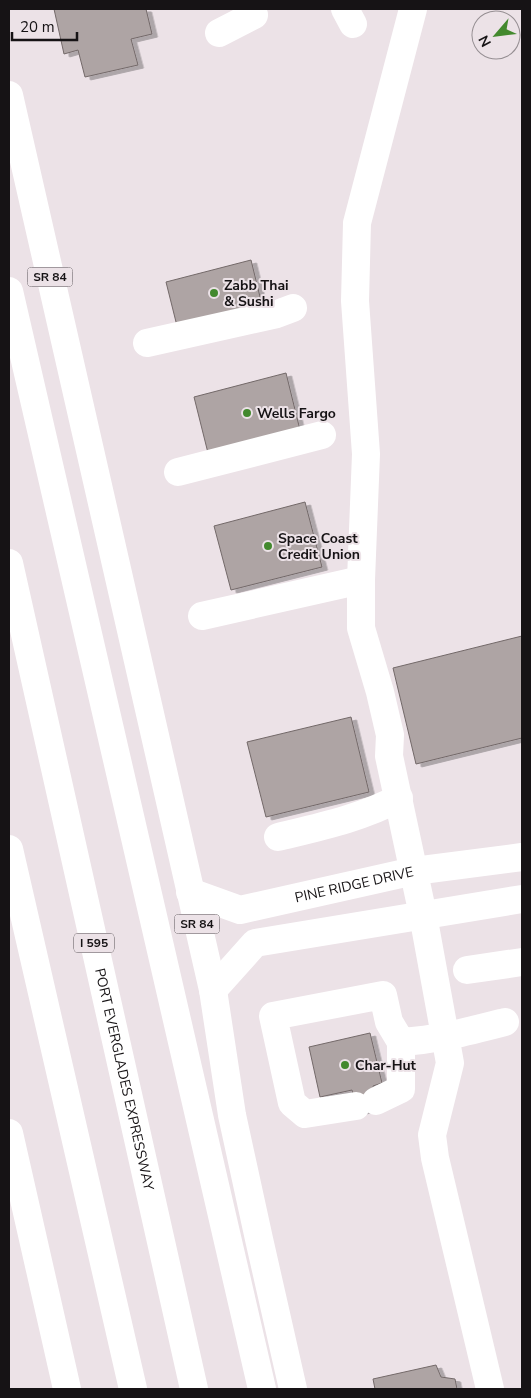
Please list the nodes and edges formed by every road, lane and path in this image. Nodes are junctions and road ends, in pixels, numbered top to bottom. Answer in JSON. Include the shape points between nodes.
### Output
{"nodes":[{"id":1,"x":413,"y":9,"type":"edge"},
{"id":2,"x":256,"y":11,"type":"edge"},
{"id":3,"x":219,"y":33,"type":"dead end"},
{"id":4,"x":9,"y":95,"type":"edge"},
{"id":5,"x":9,"y":291,"type":"edge"},
{"id":6,"x":293,"y":308,"type":"dead end"},
{"id":7,"x":148,"y":343,"type":"dead end"},
{"id":8,"x":322,"y":435,"type":"dead end"},
{"id":9,"x":178,"y":472,"type":"dead end"},
{"id":10,"x":9,"y":564,"type":"edge"},
{"id":11,"x":361,"y":580,"type":"junction"},
{"id":12,"x":202,"y":616,"type":"dead end"},
{"id":13,"x":390,"y":735,"type":"junction"},
{"id":14,"x":399,"y":798,"type":"junction"},
{"id":15,"x":278,"y":837,"type":"dead end"},
{"id":16,"x":9,"y":849,"type":"edge"},
{"id":17,"x":522,"y":857,"type":"edge"},
{"id":18,"x":423,"y":870,"type":"junction"},
{"id":19,"x":190,"y":892,"type":"junction"},
{"id":20,"x":522,"y":899,"type":"edge"},
{"id":21,"x":423,"y":915,"type":"junction"},
{"id":22,"x":522,"y":962,"type":"edge"},
{"id":23,"x":466,"y":970,"type":"dead end"},
{"id":24,"x":213,"y":990,"type":"junction"},
{"id":25,"x":504,"y":1022,"type":"dead end"},
{"id":26,"x":445,"y":1037,"type":"junction"},
{"id":27,"x":401,"y":1042,"type":"junction"},
{"id":28,"x":9,"y":1133,"type":"edge"},
{"id":29,"x":179,"y":1324,"type":"junction"},
{"id":30,"x":67,"y":1389,"type":"edge"},
{"id":31,"x":133,"y":1389,"type":"edge"},
{"id":32,"x":194,"y":1389,"type":"edge"},
{"id":33,"x":203,"y":1389,"type":"edge"},
{"id":34,"x":262,"y":1389,"type":"edge"},
{"id":35,"x":293,"y":1389,"type":"edge"},
{"id":36,"x":490,"y":1389,"type":"edge"}],
"edges":[{"from":1,"to":11,"type":"main road","via":[[357,223],[355,301],[366,454]]},
{"from":2,"to":3,"type":"main road"},
{"from":4,"to":19,"type":"main road","number":"SR 84"},
{"from":5,"to":34,"type":"main road"},
{"from":6,"to":7,"type":"main road"},
{"from":8,"to":9,"type":"main road"},
{"from":10,"to":29,"type":"main road","name":"PORT EVERGLADES EXPRESSWAY","number":"I 595"},
{"from":11,"to":12,"type":"main road"},
{"from":11,"to":13,"type":"main road","via":[[360,628]]},
{"from":13,"to":14,"type":"main road","via":[[389,756]]},
{"from":13,"to":18,"type":"main road","via":[[403,751]]},
{"from":14,"to":15,"type":"main road","via":[[381,808]]},
{"from":14,"to":18,"type":"main road"},
{"from":16,"to":31,"type":"main road"},
{"from":17,"to":18,"type":"main road","name":"PINE RIDGE DRIVE"},
{"from":18,"to":19,"type":"main road","name":"PINE RIDGE DRIVE","via":[[240,910]]},
{"from":18,"to":21,"type":"main road"},
{"from":19,"to":24,"type":"main road","number":"SR 84"},
{"from":20,"to":21,"type":"main road"},
{"from":21,"to":24,"type":"main road","via":[[256,943]]},
{"from":21,"to":26,"type":"main road"},
{"from":22,"to":23,"type":"main road"},
{"from":24,"to":35,"type":"main road","number":"SR 84","via":[[232,1115]]},
{"from":25,"to":26,"type":"main road"},
{"from":26,"to":27,"type":"main road"},
{"from":26,"to":36,"type":"main road","via":[[450,1064],[432,1134],[435,1158]]},
{"from":27,"to":27,"type":"main road","via":[[389,1022],[383,995],[273,1016],[292,1103],[305,1114],[366,1104],[401,1089]]},
{"from":28,"to":30,"type":"main road"},
{"from":29,"to":32,"type":"main road","name":"PORT EVERGLADES EXPRESSWAY","number":"I 595"},
{"from":29,"to":33,"type":"main road"}]}
